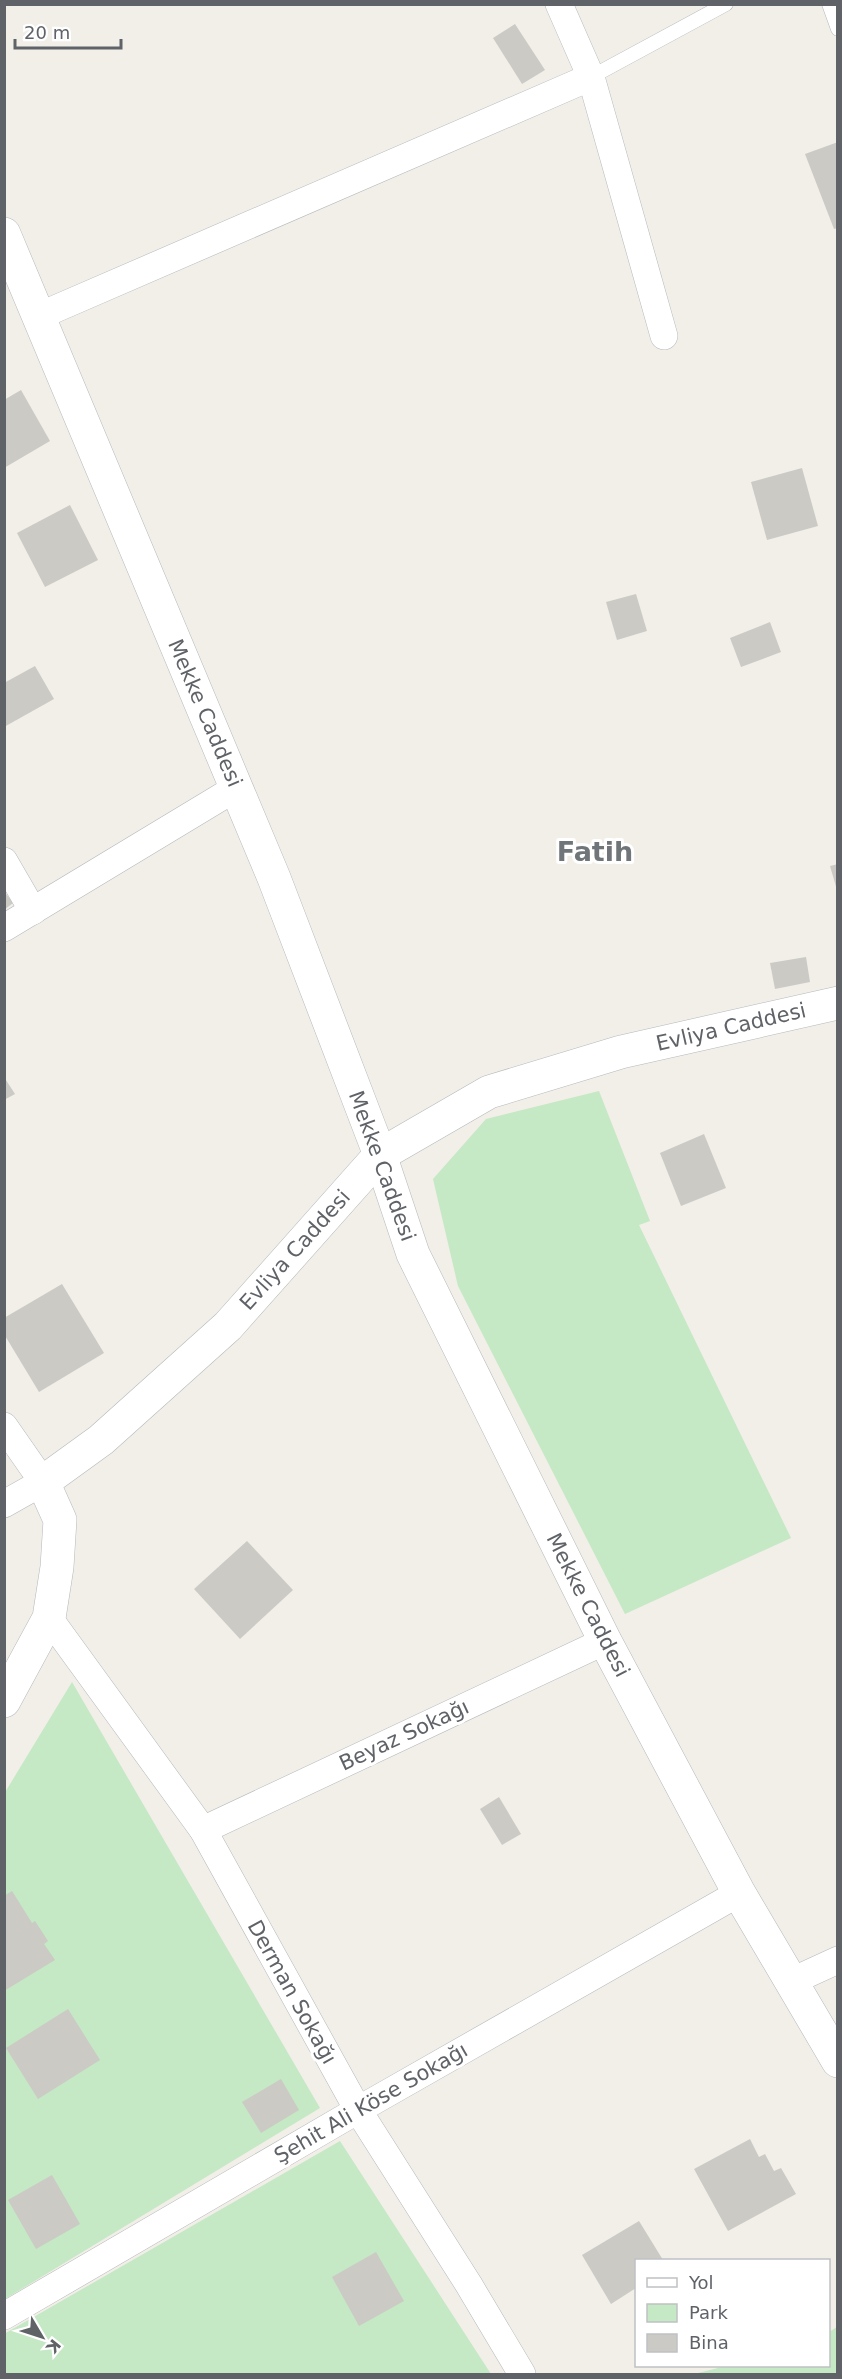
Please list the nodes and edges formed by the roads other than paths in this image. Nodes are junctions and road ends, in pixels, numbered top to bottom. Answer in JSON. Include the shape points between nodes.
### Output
{"nodes":[{"id":1,"x":559,"y":4,"type":"edge"},
{"id":2,"x":726,"y":4,"type":"edge"},
{"id":3,"x":829,"y":4,"type":"edge"},
{"id":4,"x":837,"y":29,"type":"edge"},
{"id":5,"x":591,"y":77,"type":"junction"},
{"id":6,"x":4,"y":234,"type":"edge"},
{"id":7,"x":39,"y":316,"type":"junction"},
{"id":8,"x":664,"y":336,"type":"dead end"},
{"id":9,"x":236,"y":788,"type":"junction"},
{"id":10,"x":4,"y":861,"type":"edge"},
{"id":11,"x":33,"y":911,"type":"junction"},
{"id":12,"x":4,"y":928,"type":"edge"},
{"id":13,"x":837,"y":1003,"type":"edge"},
{"id":14,"x":380,"y":1155,"type":"junction"},
{"id":15,"x":4,"y":1426,"type":"edge"},
{"id":16,"x":44,"y":1482,"type":"junction"},
{"id":17,"x":4,"y":1504,"type":"edge"},
{"id":18,"x":49,"y":1618,"type":"junction"},
{"id":19,"x":605,"y":1641,"type":"junction"},
{"id":20,"x":4,"y":1701,"type":"edge"},
{"id":21,"x":203,"y":1830,"type":"junction"},
{"id":22,"x":739,"y":1893,"type":"junction"},
{"id":23,"x":837,"y":1960,"type":"edge"},
{"id":24,"x":790,"y":1982,"type":"junction"},
{"id":25,"x":837,"y":2061,"type":"edge"},
{"id":26,"x":358,"y":2110,"type":"junction"},
{"id":27,"x":4,"y":2316,"type":"edge"},
{"id":28,"x":522,"y":2374,"type":"edge"}],
"edges":[{"from":1,"to":5,"type":"street"},
{"from":2,"to":5,"type":"lane"},
{"from":3,"to":4,"type":"lane"},
{"from":5,"to":7,"type":"street"},
{"from":5,"to":8,"type":"street"},
{"from":6,"to":7,"type":"street","name":"Mekke Caddesi"},
{"from":7,"to":9,"type":"street","name":"Mekke Caddesi"},
{"from":9,"to":11,"type":"street"},
{"from":9,"to":14,"type":"street","name":"Mekke Caddesi"},
{"from":10,"to":11,"type":"street"},
{"from":11,"to":12,"type":"street"},
{"from":13,"to":14,"type":"street","name":"Evliya Caddesi","via":[[621,1052],[489,1092]]},
{"from":14,"to":16,"type":"street","name":"Evliya Caddesi","via":[[228,1326],[101,1440]]},
{"from":14,"to":19,"type":"street","name":"Mekke Caddesi","via":[[413,1254]]},
{"from":15,"to":16,"type":"street"},
{"from":16,"to":17,"type":"street"},
{"from":16,"to":18,"type":"street","via":[[60,1520]]},
{"from":18,"to":20,"type":"street"},
{"from":18,"to":21,"type":"street","name":"Derman Sokağı"},
{"from":19,"to":21,"type":"street","name":"Beyaz Sokağı"},
{"from":19,"to":22,"type":"street","name":"Mekke Caddesi"},
{"from":21,"to":26,"type":"street","name":"Derman Sokağı"},
{"from":22,"to":24,"type":"street","name":"Mekke Caddesi"},
{"from":22,"to":26,"type":"street","name":"Şehit Ali Köse Sokağı"},
{"from":23,"to":24,"type":"street"},
{"from":24,"to":25,"type":"street","name":"Mekke Caddesi"},
{"from":26,"to":27,"type":"street","name":"Şehit Ali Köse Sokağı"},
{"from":26,"to":28,"type":"street","name":"Derman Sokağı"}]}
